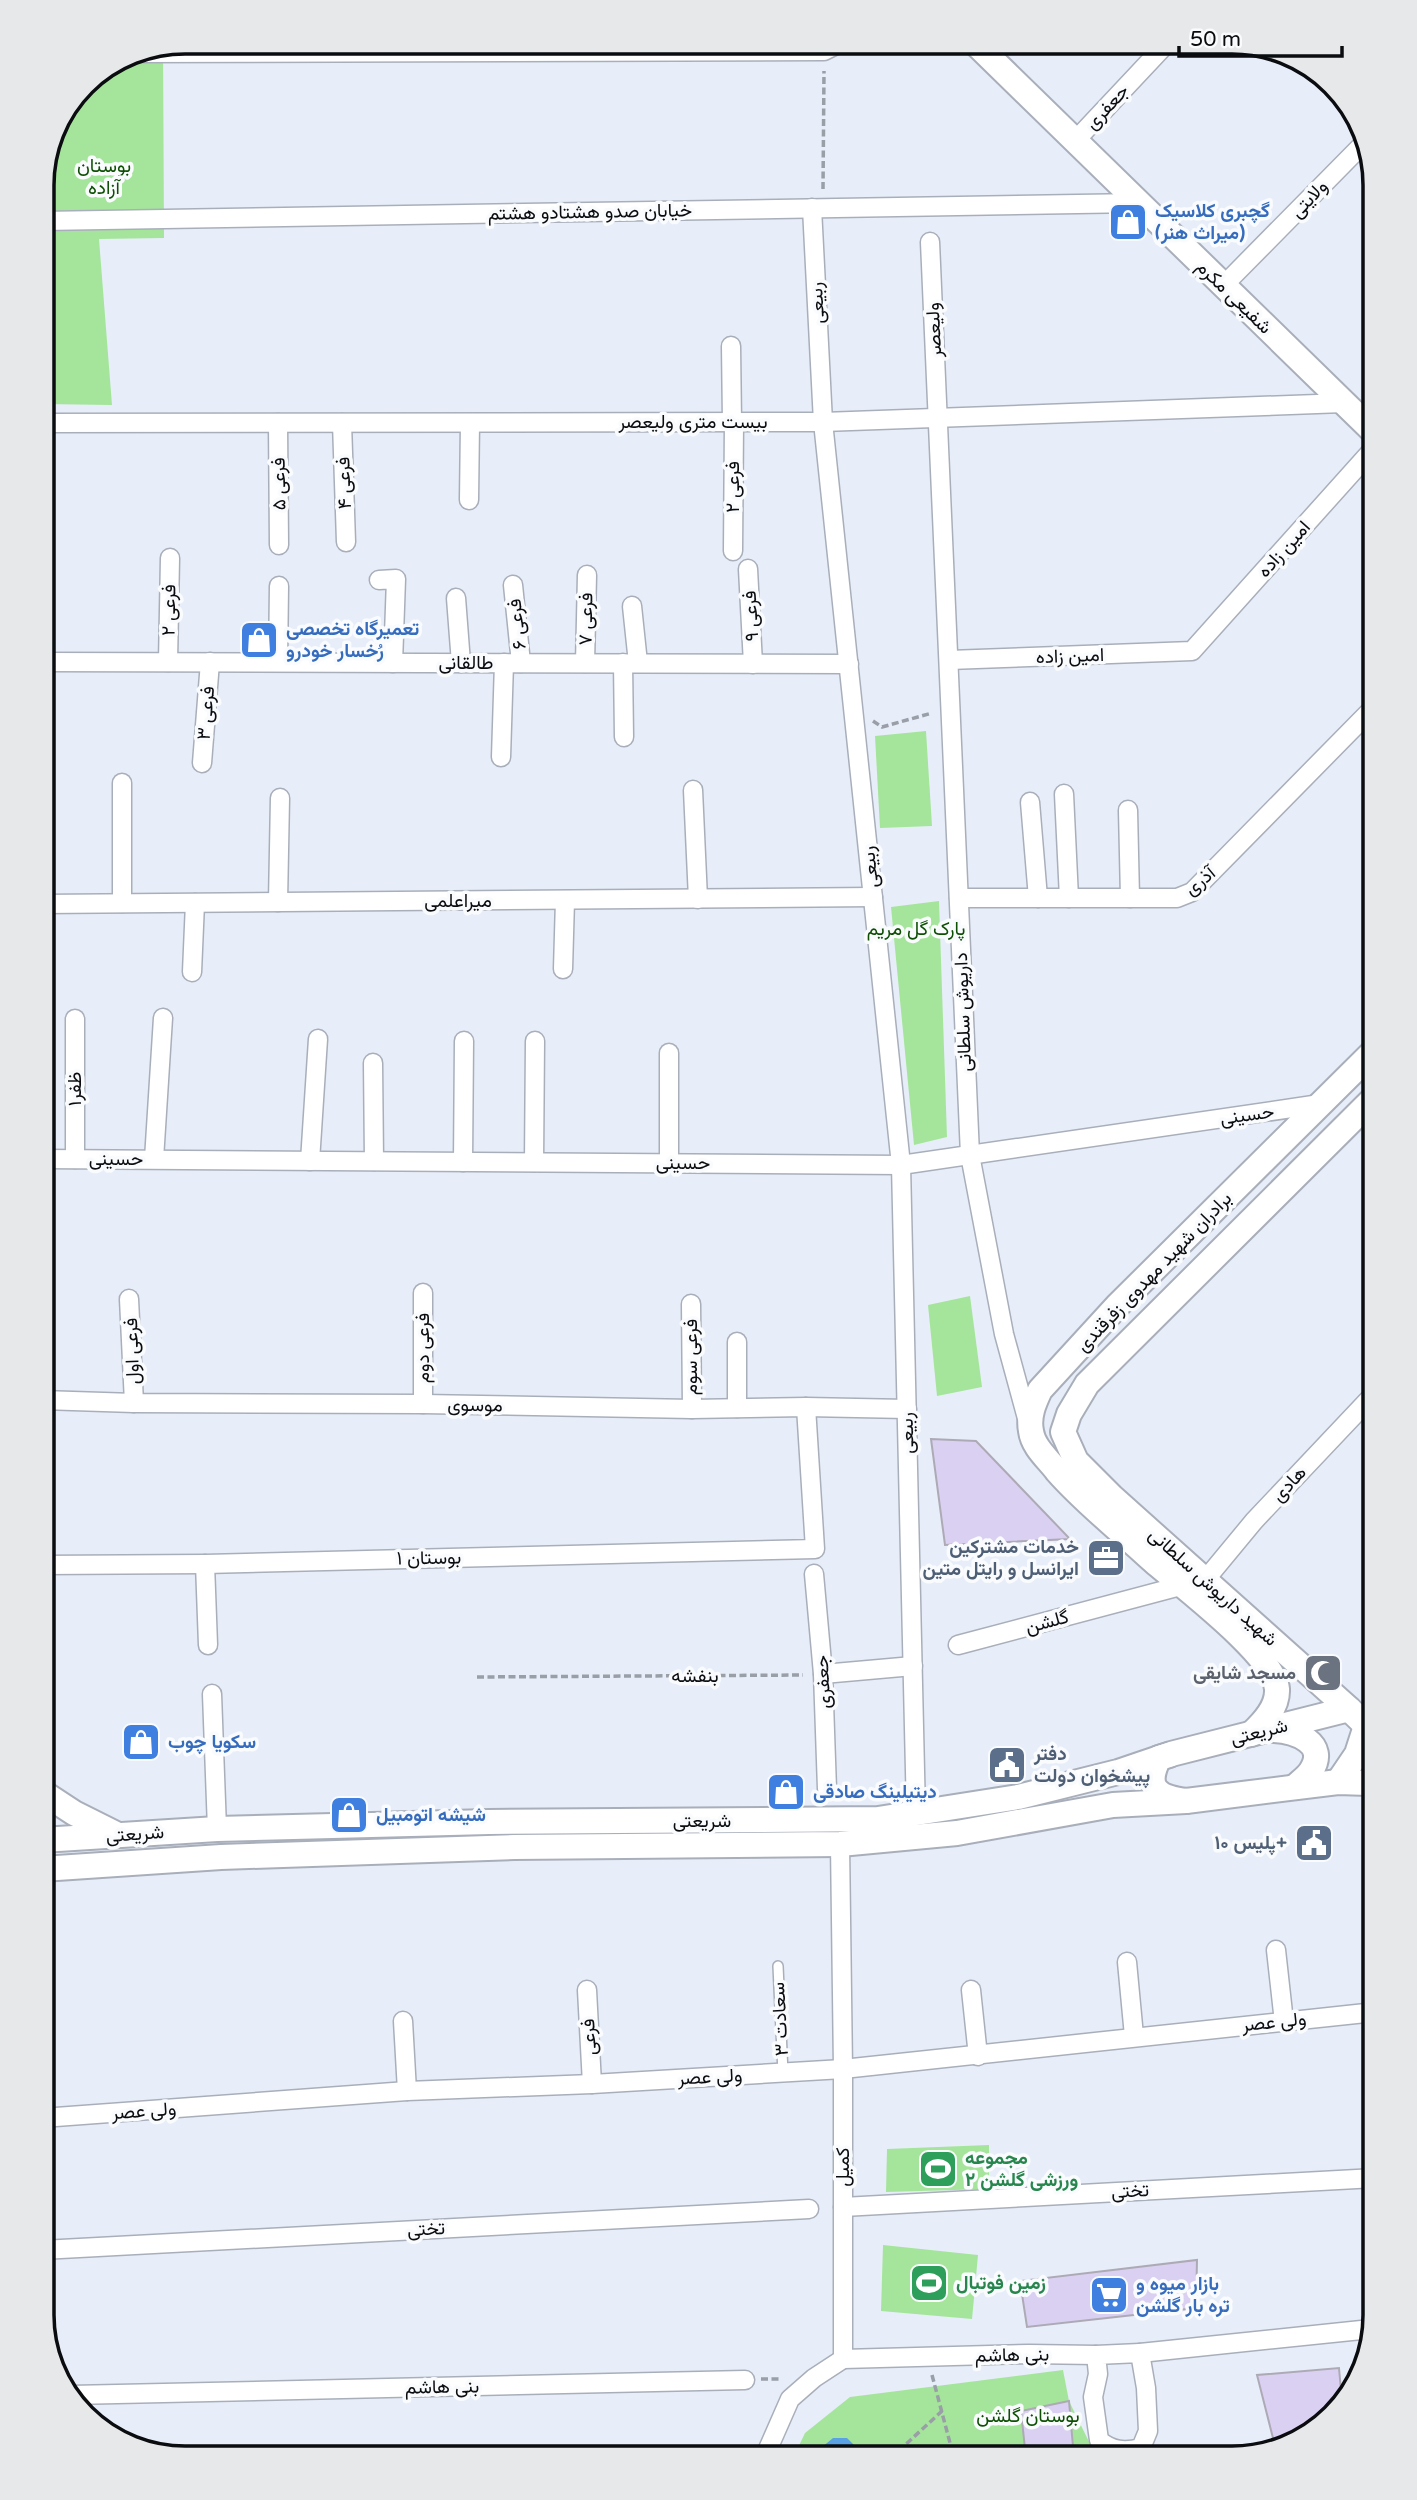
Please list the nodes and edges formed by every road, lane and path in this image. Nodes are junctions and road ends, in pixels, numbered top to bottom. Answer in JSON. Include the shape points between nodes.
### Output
{"nodes":[{"id":1,"x":824,"y":55,"type":"edge"},
{"id":2,"x":987,"y":55,"type":"edge"},
{"id":3,"x":1156,"y":55,"type":"edge"},
{"id":4,"x":1075,"y":141,"type":"junction"},
{"id":5,"x":1358,"y":150,"type":"edge"},
{"id":6,"x":1139,"y":203,"type":"junction"},
{"id":7,"x":812,"y":208,"type":"junction"},
{"id":8,"x":55,"y":221,"type":"edge"},
{"id":9,"x":930,"y":242,"type":"dead end"},
{"id":10,"x":1223,"y":286,"type":"junction"},
{"id":11,"x":731,"y":346,"type":"dead end"},
{"id":12,"x":1343,"y":403,"type":"junction"},
{"id":13,"x":938,"y":418,"type":"junction"},
{"id":14,"x":733,"y":422,"type":"junction"},
{"id":15,"x":823,"y":422,"type":"junction"},
{"id":16,"x":1363,"y":422,"type":"edge"},
{"id":17,"x":278,"y":423,"type":"junction"},
{"id":18,"x":342,"y":423,"type":"junction"},
{"id":19,"x":470,"y":423,"type":"junction"},
{"id":20,"x":55,"y":424,"type":"edge"},
{"id":21,"x":1363,"y":460,"type":"edge"},
{"id":22,"x":469,"y":500,"type":"dead end"},
{"id":23,"x":346,"y":542,"type":"dead end"},
{"id":24,"x":279,"y":545,"type":"dead end"},
{"id":25,"x":733,"y":551,"type":"dead end"},
{"id":26,"x":170,"y":558,"type":"dead end"},
{"id":27,"x":748,"y":569,"type":"dead end"},
{"id":28,"x":587,"y":575,"type":"dead end"},
{"id":29,"x":379,"y":580,"type":"dead end"},
{"id":30,"x":513,"y":585,"type":"dead end"},
{"id":31,"x":279,"y":586,"type":"dead end"},
{"id":32,"x":456,"y":598,"type":"dead end"},
{"id":33,"x":632,"y":606,"type":"dead end"},
{"id":34,"x":1192,"y":651,"type":"joint"},
{"id":35,"x":948,"y":660,"type":"junction"},
{"id":36,"x":55,"y":662,"type":"edge"},
{"id":37,"x":210,"y":662,"type":"junction"},
{"id":38,"x":278,"y":662,"type":"junction"},
{"id":39,"x":168,"y":663,"type":"junction"},
{"id":40,"x":393,"y":663,"type":"junction"},
{"id":41,"x":461,"y":663,"type":"junction"},
{"id":42,"x":513,"y":663,"type":"junction"},
{"id":43,"x":585,"y":663,"type":"junction"},
{"id":44,"x":630,"y":663,"type":"junction"},
{"id":45,"x":753,"y":664,"type":"junction"},
{"id":46,"x":849,"y":664,"type":"junction"},
{"id":47,"x":950,"y":707,"type":"junction"},
{"id":48,"x":853,"y":708,"type":"junction"},
{"id":49,"x":1363,"y":718,"type":"edge"},
{"id":50,"x":624,"y":737,"type":"dead end"},
{"id":51,"x":501,"y":757,"type":"dead end"},
{"id":52,"x":202,"y":763,"type":"dead end"},
{"id":53,"x":122,"y":783,"type":"dead end"},
{"id":54,"x":693,"y":790,"type":"dead end"},
{"id":55,"x":1064,"y":794,"type":"dead end"},
{"id":56,"x":280,"y":797,"type":"dead end"},
{"id":57,"x":1030,"y":802,"type":"dead end"},
{"id":58,"x":1128,"y":810,"type":"dead end"},
{"id":59,"x":873,"y":897,"type":"junction"},
{"id":60,"x":959,"y":898,"type":"junction"},
{"id":61,"x":1038,"y":898,"type":"junction"},
{"id":62,"x":1069,"y":898,"type":"junction"},
{"id":63,"x":1130,"y":898,"type":"junction"},
{"id":64,"x":698,"y":899,"type":"junction"},
{"id":65,"x":565,"y":900,"type":"junction"},
{"id":66,"x":278,"y":902,"type":"junction"},
{"id":67,"x":122,"y":903,"type":"junction"},
{"id":68,"x":195,"y":903,"type":"junction"},
{"id":69,"x":55,"y":904,"type":"edge"},
{"id":70,"x":563,"y":969,"type":"dead end"},
{"id":71,"x":192,"y":972,"type":"dead end"},
{"id":72,"x":75,"y":1018,"type":"dead end"},
{"id":73,"x":163,"y":1018,"type":"dead end"},
{"id":74,"x":318,"y":1039,"type":"dead end"},
{"id":75,"x":464,"y":1041,"type":"dead end"},
{"id":76,"x":535,"y":1041,"type":"dead end"},
{"id":77,"x":669,"y":1053,"type":"dead end"},
{"id":78,"x":1363,"y":1062,"type":"edge"},
{"id":79,"x":373,"y":1063,"type":"dead end"},
{"id":80,"x":1363,"y":1102,"type":"edge"},
{"id":81,"x":1320,"y":1104,"type":"junction"},
{"id":82,"x":1363,"y":1109,"type":"edge"},
{"id":83,"x":970,"y":1155,"type":"junction"},
{"id":84,"x":55,"y":1158,"type":"edge"},
{"id":85,"x":75,"y":1159,"type":"junction"},
{"id":86,"x":154,"y":1159,"type":"junction"},
{"id":87,"x":310,"y":1161,"type":"junction"},
{"id":88,"x":374,"y":1161,"type":"junction"},
{"id":89,"x":463,"y":1162,"type":"junction"},
{"id":90,"x":534,"y":1162,"type":"junction"},
{"id":91,"x":669,"y":1163,"type":"junction"},
{"id":92,"x":901,"y":1165,"type":"junction"},
{"id":93,"x":423,"y":1293,"type":"dead end"},
{"id":94,"x":129,"y":1298,"type":"dead end"},
{"id":95,"x":691,"y":1304,"type":"dead end"},
{"id":96,"x":737,"y":1342,"type":"dead end"},
{"id":97,"x":54,"y":1400,"type":"edge"},
{"id":98,"x":134,"y":1403,"type":"junction"},
{"id":99,"x":423,"y":1404,"type":"junction"},
{"id":100,"x":1363,"y":1406,"type":"edge"},
{"id":101,"x":806,"y":1407,"type":"junction"},
{"id":102,"x":737,"y":1408,"type":"junction"},
{"id":103,"x":692,"y":1409,"type":"junction"},
{"id":104,"x":907,"y":1409,"type":"junction"},
{"id":105,"x":1031,"y":1431,"type":"junction"},
{"id":106,"x":1106,"y":1504,"type":"junction"},
{"id":107,"x":205,"y":1563,"type":"junction"},
{"id":108,"x":54,"y":1565,"type":"edge"},
{"id":109,"x":814,"y":1574,"type":"dead end"},
{"id":110,"x":1195,"y":1583,"type":"junction"},
{"id":111,"x":208,"y":1645,"type":"dead end"},
{"id":112,"x":958,"y":1645,"type":"dead end"},
{"id":113,"x":913,"y":1666,"type":"junction"},
{"id":114,"x":823,"y":1674,"type":"junction"},
{"id":115,"x":477,"y":1677,"type":"dead end"},
{"id":116,"x":212,"y":1694,"type":"dead end"},
{"id":117,"x":1363,"y":1716,"type":"edge"},
{"id":118,"x":1363,"y":1718,"type":"edge"},
{"id":119,"x":1363,"y":1730,"type":"edge"},
{"id":120,"x":1261,"y":1732,"type":"junction"},
{"id":121,"x":1171,"y":1754,"type":"junction"},
{"id":122,"x":1338,"y":1782,"type":"junction"},
{"id":123,"x":1363,"y":1783,"type":"edge"},
{"id":124,"x":1295,"y":1787,"type":"junction"},
{"id":125,"x":827,"y":1789,"type":"dead end"},
{"id":126,"x":54,"y":1800,"type":"edge"},
{"id":127,"x":1186,"y":1801,"type":"junction"},
{"id":128,"x":916,"y":1814,"type":"junction"},
{"id":129,"x":217,"y":1829,"type":"junction"},
{"id":130,"x":119,"y":1835,"type":"junction"},
{"id":131,"x":54,"y":1839,"type":"edge"},
{"id":132,"x":841,"y":1844,"type":"junction"},
{"id":133,"x":54,"y":1867,"type":"edge"},
{"id":134,"x":1276,"y":1950,"type":"dead end"},
{"id":135,"x":1127,"y":1962,"type":"dead end"},
{"id":136,"x":778,"y":1966,"type":"dead end"},
{"id":137,"x":587,"y":1990,"type":"dead end"},
{"id":138,"x":971,"y":1990,"type":"dead end"},
{"id":139,"x":1363,"y":2013,"type":"edge"},
{"id":140,"x":403,"y":2021,"type":"dead end"},
{"id":141,"x":1284,"y":2022,"type":"junction"},
{"id":142,"x":1134,"y":2036,"type":"junction"},
{"id":143,"x":978,"y":2056,"type":"junction"},
{"id":144,"x":844,"y":2069,"type":"junction"},
{"id":145,"x":783,"y":2073,"type":"junction"},
{"id":146,"x":592,"y":2084,"type":"junction"},
{"id":147,"x":407,"y":2091,"type":"junction"},
{"id":148,"x":54,"y":2117,"type":"edge"},
{"id":149,"x":1363,"y":2179,"type":"edge"},
{"id":150,"x":843,"y":2207,"type":"junction"},
{"id":151,"x":809,"y":2209,"type":"dead end"},
{"id":152,"x":54,"y":2249,"type":"edge"},
{"id":153,"x":1362,"y":2330,"type":"edge"},
{"id":154,"x":1140,"y":2353,"type":"junction"},
{"id":155,"x":1096,"y":2355,"type":"junction"},
{"id":156,"x":926,"y":2356,"type":"junction"},
{"id":157,"x":843,"y":2359,"type":"junction"},
{"id":158,"x":814,"y":2378,"type":"junction"},
{"id":159,"x":745,"y":2380,"type":"joint"},
{"id":160,"x":82,"y":2395,"type":"edge"},
{"id":161,"x":942,"y":2411,"type":"junction"},
{"id":162,"x":769,"y":2446,"type":"edge"},
{"id":163,"x":904,"y":2446,"type":"edge"},
{"id":164,"x":951,"y":2446,"type":"edge"},
{"id":165,"x":1107,"y":2446,"type":"edge"},
{"id":166,"x":1142,"y":2446,"type":"edge"}],
"edges":[{"from":1,"to":7,"type":"path","via":[[823,193]]},
{"from":2,"to":4,"type":"main road","name":"شفیعی مکرم"},
{"from":3,"to":4,"type":"street","name":"جعفری"},
{"from":4,"to":6,"type":"main road","name":"شفیعی مکرم"},
{"from":5,"to":10,"type":"street","name":"ولایتی"},
{"from":6,"to":7,"type":"street","name":"خیابان صدو هشتادو هشتم"},
{"from":6,"to":10,"type":"main road","name":"شفیعی مکرم"},
{"from":7,"to":8,"type":"street","name":"خیابان صدو هشتادو هشتم"},
{"from":7,"to":15,"type":"street","name":"ربیعی"},
{"from":9,"to":13,"type":"street","name":"ولیعصر"},
{"from":10,"to":12,"type":"main road","name":"شفیعی مکرم"},
{"from":11,"to":14,"type":"street","name":"فرعی ۲"},
{"from":12,"to":13,"type":"street","name":"بیست متری ولیعصر"},
{"from":12,"to":16,"type":"main road","name":"شفیعی مکرم"},
{"from":13,"to":15,"type":"street","name":"بیست متری ولیعصر"},
{"from":13,"to":35,"type":"street","name":"داریوش سلطانی"},
{"from":14,"to":15,"type":"street","name":"بیست متری ولیعصر"},
{"from":14,"to":19,"type":"street","name":"بیست متری ولیعصر"},
{"from":14,"to":25,"type":"street","name":"فرعی ۲"},
{"from":15,"to":46,"type":"street","name":"ربیعی"},
{"from":17,"to":18,"type":"street","name":"بیست متری ولیعصر"},
{"from":17,"to":20,"type":"street","name":"بیست متری ولیعصر"},
{"from":17,"to":24,"type":"street","name":"فرعی ۵"},
{"from":18,"to":19,"type":"street","name":"بیست متری ولیعصر"},
{"from":18,"to":23,"type":"street","name":"فرعی ۴"},
{"from":19,"to":22,"type":"street"},
{"from":21,"to":34,"type":"street","name":"امين زاده"},
{"from":26,"to":39,"type":"street","name":"فرعی ۲"},
{"from":27,"to":45,"type":"street","name":"فرعی ۹"},
{"from":28,"to":43,"type":"street","name":"فرعی ۷"},
{"from":29,"to":40,"type":"street","via":[[396,579]]},
{"from":30,"to":42,"type":"street","name":"فرعی ۶"},
{"from":31,"to":38,"type":"street"},
{"from":32,"to":41,"type":"street"},
{"from":33,"to":44,"type":"street"},
{"from":34,"to":35,"type":"street","name":"امین زاده"},
{"from":35,"to":47,"type":"street","name":"داریوش سلطانی"},
{"from":36,"to":39,"type":"street","name":"طالقانی"},
{"from":37,"to":38,"type":"street","name":"طالقانی"},
{"from":37,"to":39,"type":"street","name":"طالقانی"},
{"from":37,"to":52,"type":"street","name":"فرعی ۳"},
{"from":38,"to":40,"type":"street","name":"طالقانی"},
{"from":40,"to":41,"type":"street","name":"طالقانی"},
{"from":41,"to":42,"type":"street","name":"طالقانی"},
{"from":42,"to":43,"type":"street","name":"طالقانی"},
{"from":42,"to":51,"type":"street","name":"فرعی ۶"},
{"from":43,"to":44,"type":"street","name":"طالقانی"},
{"from":44,"to":45,"type":"street","name":"طالقانی"},
{"from":44,"to":50,"type":"street"},
{"from":45,"to":46,"type":"street","name":"طالقانی"},
{"from":46,"to":48,"type":"street","name":"ربیعی"},
{"from":47,"to":48,"type":"path","via":[[882,727]]},
{"from":47,"to":60,"type":"street","name":"داریوش سلطانی"},
{"from":48,"to":59,"type":"street","name":"ربیعی"},
{"from":49,"to":63,"type":"street","name":"آذری","via":[[1192,892],[1177,898]]},
{"from":53,"to":67,"type":"street"},
{"from":54,"to":64,"type":"street"},
{"from":55,"to":62,"type":"street"},
{"from":56,"to":66,"type":"street"},
{"from":57,"to":61,"type":"street"},
{"from":58,"to":63,"type":"street"},
{"from":59,"to":64,"type":"street","name":"میراعلمی"},
{"from":59,"to":92,"type":"street","name":"ربیعی"},
{"from":60,"to":61,"type":"street","name":"آذری"},
{"from":60,"to":83,"type":"street","name":"داریوش سلطانی"},
{"from":61,"to":62,"type":"street","name":"آذری"},
{"from":62,"to":63,"type":"street","name":"آذری"},
{"from":64,"to":65,"type":"street","name":"میراعلمی"},
{"from":65,"to":66,"type":"street","name":"میراعلمی"},
{"from":65,"to":70,"type":"street"},
{"from":66,"to":68,"type":"street","name":"میراعلمی"},
{"from":67,"to":68,"type":"street","name":"میراعلمی"},
{"from":67,"to":69,"type":"street","name":"میراعلمی"},
{"from":68,"to":71,"type":"street"},
{"from":72,"to":85,"type":"street","name":"ظفر۱"},
{"from":73,"to":86,"type":"street"},
{"from":74,"to":87,"type":"street"},
{"from":75,"to":89,"type":"street"},
{"from":76,"to":90,"type":"street"},
{"from":77,"to":91,"type":"street"},
{"from":78,"to":81,"type":"main road","name":"برادران شهید مهدوی زفرقندی"},
{"from":79,"to":88,"type":"street"},
{"from":80,"to":81,"type":"main road"},
{"from":81,"to":83,"type":"street","name":"حسینی"},
{"from":81,"to":105,"type":"main road","name":"برادران شهید مهدوی زفرقندی","via":[[1040,1390],[1032,1406]]},
{"from":82,"to":106,"type":"main road","name":"برادران شهید مهدوی زفرقندی","via":[[1087,1384],[1063,1432],[1076,1461]]},
{"from":83,"to":92,"type":"street","name":"حسینی"},
{"from":83,"to":105,"type":"street","name":"داریوش سلطانی","via":[[1004,1334]]},
{"from":84,"to":85,"type":"street","name":"حسینی"},
{"from":85,"to":86,"type":"street","name":"حسینی"},
{"from":86,"to":87,"type":"street","name":"حسینی"},
{"from":87,"to":88,"type":"street","name":"حسینی"},
{"from":88,"to":89,"type":"street","name":"حسینی"},
{"from":89,"to":90,"type":"street","name":"حسینی"},
{"from":90,"to":91,"type":"street","name":"حسینی"},
{"from":91,"to":92,"type":"street","name":"حسینی"},
{"from":92,"to":104,"type":"street","name":"ربیعی"},
{"from":93,"to":99,"type":"street","name":"فرعی دوم"},
{"from":94,"to":98,"type":"street","name":"فرعی اول"},
{"from":95,"to":103,"type":"street","name":"فرعی سوم"},
{"from":96,"to":102,"type":"street"},
{"from":97,"to":98,"type":"street","name":"موسوی"},
{"from":98,"to":99,"type":"street","name":"موسوی"},
{"from":99,"to":103,"type":"street","name":"موسوی"},
{"from":100,"to":110,"type":"street","name":"هادی"},
{"from":101,"to":102,"type":"street","name":"موسوی"},
{"from":101,"to":104,"type":"street","name":"موسوی"},
{"from":101,"to":107,"type":"street","name":"بوستان ۱","via":[[815,1549]]},
{"from":102,"to":103,"type":"street","name":"موسوی"},
{"from":104,"to":113,"type":"street","name":"ربیعی"},
{"from":105,"to":106,"type":"main road","via":[[1037,1447],[1073,1489]]},
{"from":106,"to":110,"type":"main road","name":"شهید داریوش سلطانی"},
{"from":107,"to":108,"type":"street","name":"بوستان ۱"},
{"from":107,"to":111,"type":"street"},
{"from":109,"to":114,"type":"street","name":"جعفری"},
{"from":110,"to":112,"type":"street","name":"گلشن"},
{"from":110,"to":117,"type":"main road","name":"شهید داریوش سلطانی"},
{"from":110,"to":120,"type":"main road","name":"شهید داریوش سلطانی","via":[[1269,1670],[1277,1687]]},
{"from":113,"to":114,"type":"street"},
{"from":113,"to":128,"type":"street","name":"ربیعی"},
{"from":114,"to":115,"type":"path","name":"بنفشه"},
{"from":114,"to":125,"type":"street","name":"جعفری"},
{"from":116,"to":129,"type":"street"},
{"from":118,"to":120,"type":"main road","name":"شریعتی"},
{"from":119,"to":122,"type":"main road","via":[[1357,1754]]},
{"from":120,"to":121,"type":"main road","name":"شریعتی"},
{"from":120,"to":124,"type":"main road","via":[[1289,1731],[1312,1744],[1316,1759]]},
{"from":121,"to":127,"type":"main road","via":[[1159,1758],[1152,1784],[1169,1799]]},
{"from":121,"to":128,"type":"main road","name":"شریعتی","via":[[1018,1797]]},
{"from":122,"to":123,"type":"main road","name":"شریعتی"},
{"from":122,"to":124,"type":"main road","name":"شریعتی"},
{"from":124,"to":127,"type":"main road","name":"شریعتی"},
{"from":126,"to":130,"type":"main road"},
{"from":127,"to":132,"type":"main road","name":"شریعتی","via":[[1113,1805],[957,1833]]},
{"from":128,"to":129,"type":"main road","name":"شریعتی","via":[[878,1819]]},
{"from":129,"to":130,"type":"main road","name":"شریعتی"},
{"from":130,"to":131,"type":"main road","name":"شریعتی"},
{"from":132,"to":133,"type":"main road","name":"شریعتی","via":[[514,1847]]},
{"from":132,"to":144,"type":"street","name":"کمیل"},
{"from":134,"to":141,"type":"street"},
{"from":135,"to":142,"type":"street"},
{"from":136,"to":145,"type":"lane","name":"سعادت ۳"},
{"from":137,"to":146,"type":"street","name":"فرعی"},
{"from":138,"to":143,"type":"street"},
{"from":139,"to":141,"type":"street","name":"ولی عصر"},
{"from":140,"to":147,"type":"street"},
{"from":141,"to":142,"type":"street","name":"ولی عصر"},
{"from":142,"to":143,"type":"street","name":"ولی عصر"},
{"from":143,"to":144,"type":"street","name":"ولی عصر"},
{"from":144,"to":145,"type":"street","name":"ولی عصر"},
{"from":144,"to":150,"type":"street","name":"کمیل"},
{"from":145,"to":146,"type":"street","name":"ولی عصر"},
{"from":146,"to":147,"type":"street","name":"ولی عصر"},
{"from":147,"to":148,"type":"street","name":"ولی عصر"},
{"from":149,"to":150,"type":"street","name":"تختی"},
{"from":150,"to":157,"type":"street","name":"کمیل"},
{"from":151,"to":152,"type":"street","name":"تختی"},
{"from":153,"to":154,"type":"street"},
{"from":154,"to":155,"type":"street","name":"بنی هاشم"},
{"from":154,"to":166,"type":"street","via":[[1148,2431]]},
{"from":155,"to":156,"type":"street","name":"بنی هاشم"},
{"from":155,"to":165,"type":"street","via":[[1093,2398],[1099,2440]]},
{"from":156,"to":157,"type":"street","name":"بنی هاشم"},
{"from":156,"to":161,"type":"path"},
{"from":157,"to":158,"type":"street"},
{"from":158,"to":159,"type":"path"},
{"from":158,"to":162,"type":"street","via":[[790,2399]]},
{"from":159,"to":160,"type":"street","name":"بنی هاشم"},
{"from":161,"to":163,"type":"path"},
{"from":161,"to":164,"type":"path"}]}
